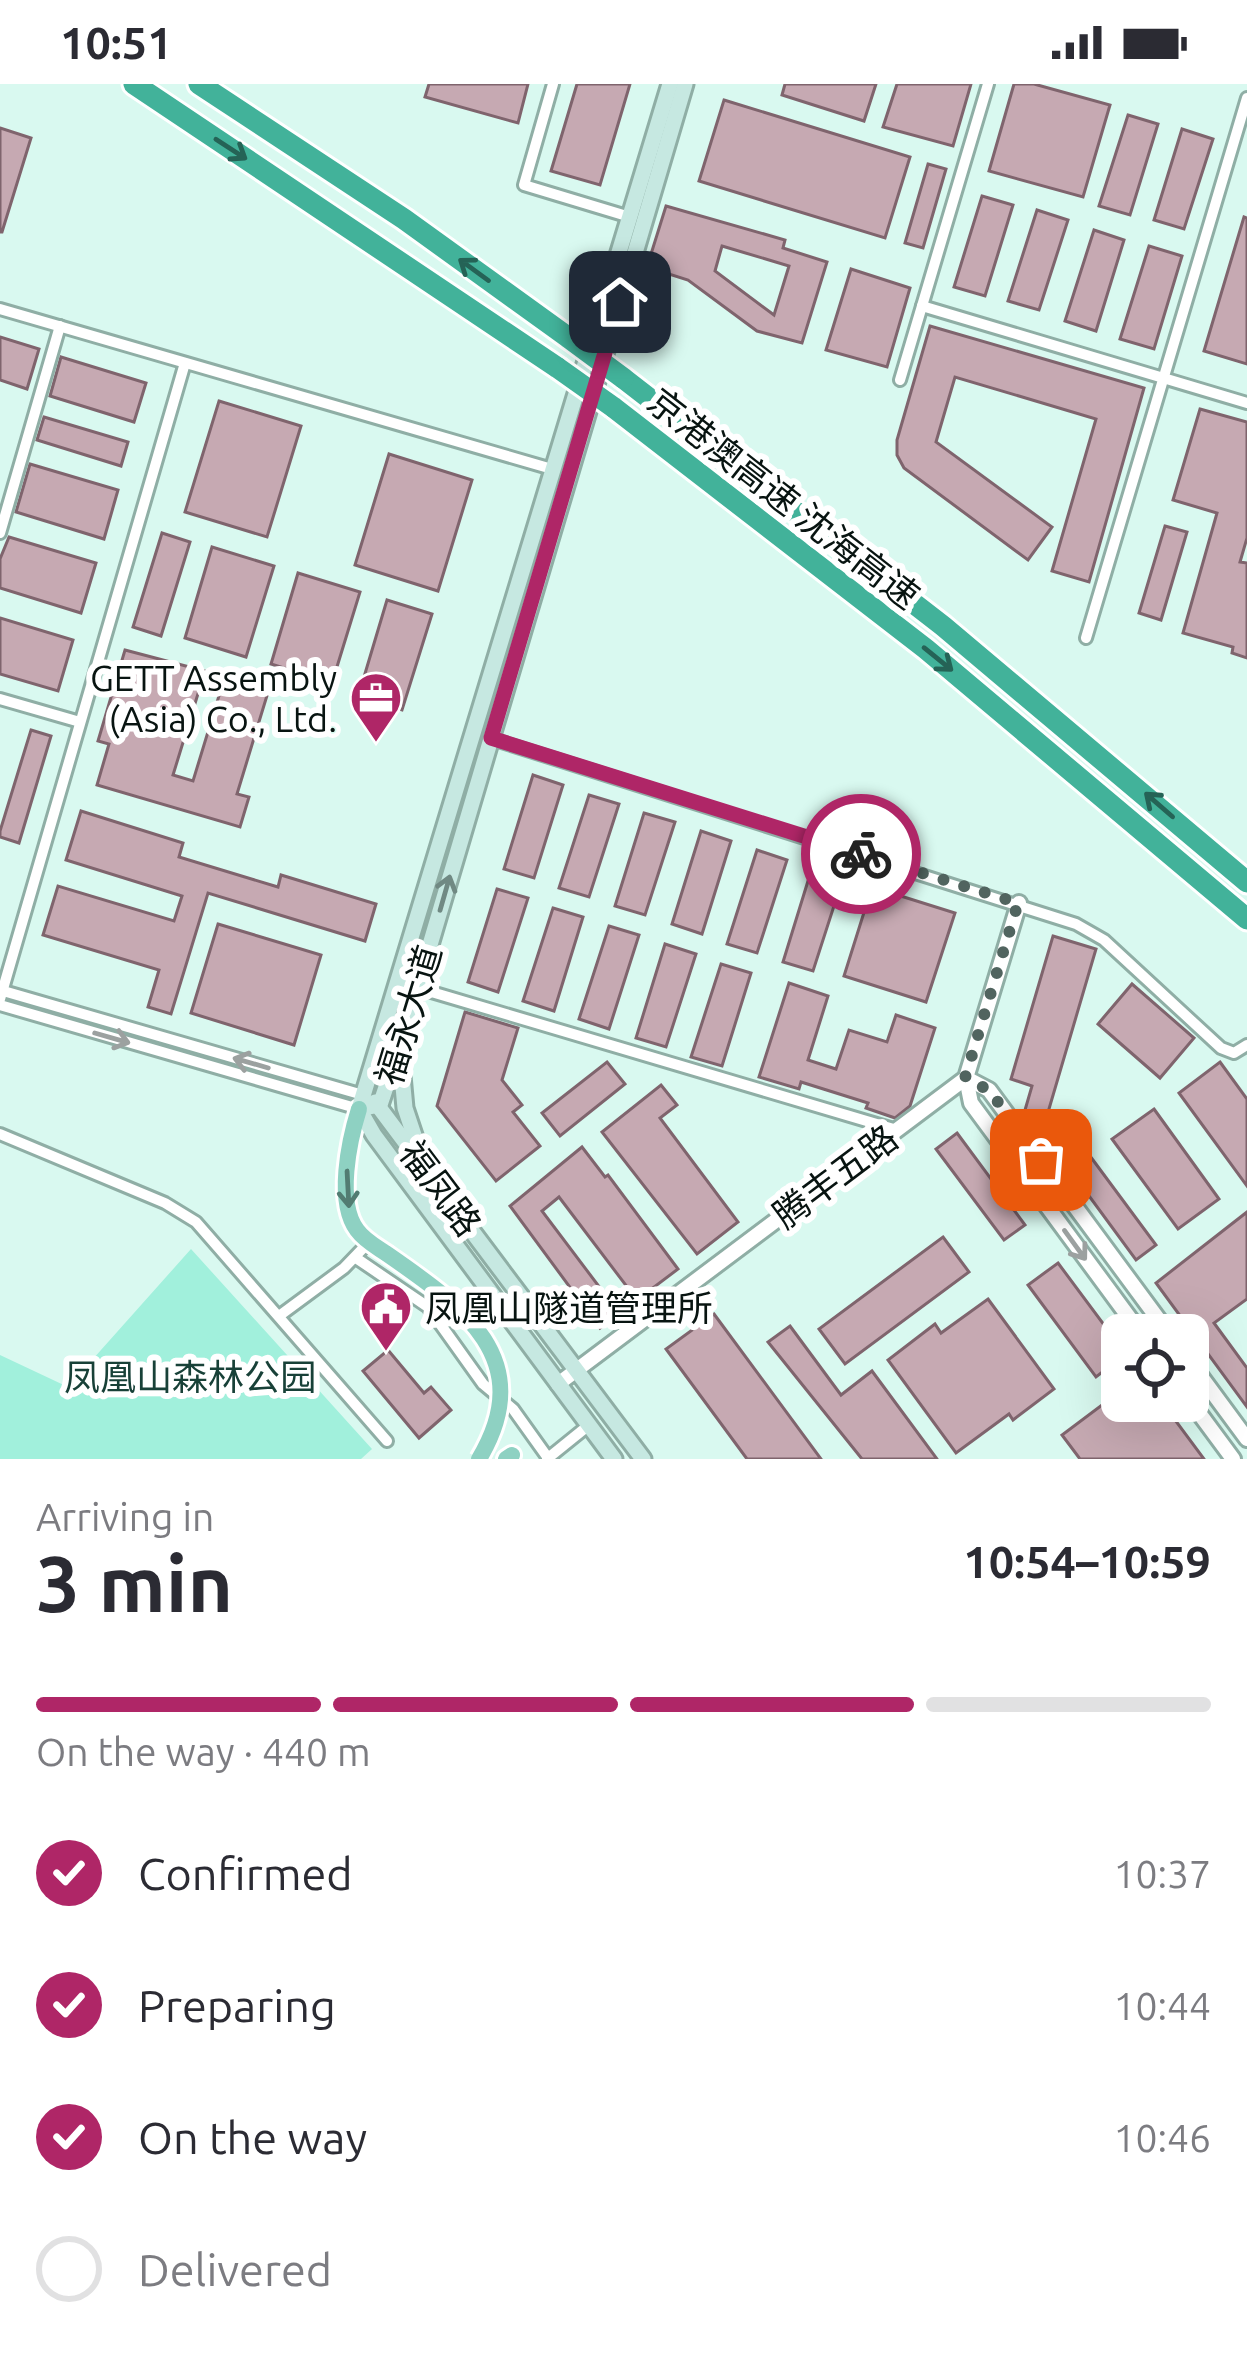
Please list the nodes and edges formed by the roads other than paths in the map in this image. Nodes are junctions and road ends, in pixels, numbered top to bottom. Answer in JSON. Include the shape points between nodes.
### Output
{"nodes":[{"id":1,"x":134,"y":84,"type":"edge"},
{"id":2,"x":199,"y":84,"type":"edge"},
{"id":3,"x":554,"y":84,"type":"edge"},
{"id":4,"x":670,"y":84,"type":"edge"},
{"id":5,"x":685,"y":84,"type":"edge"},
{"id":6,"x":988,"y":84,"type":"edge"},
{"id":7,"x":1247,"y":98,"type":"edge"},
{"id":8,"x":630,"y":217,"type":"junction"},
{"id":9,"x":922,"y":306,"type":"junction"},
{"id":10,"x":0,"y":309,"type":"edge"},
{"id":11,"x":60,"y":326,"type":"junction"},
{"id":12,"x":185,"y":363,"type":"junction"},
{"id":13,"x":1163,"y":378,"type":"junction"},
{"id":14,"x":900,"y":380,"type":"dead end"},
{"id":15,"x":1247,"y":403,"type":"edge"},
{"id":16,"x":552,"y":469,"type":"junction"},
{"id":17,"x":0,"y":533,"type":"edge"},
{"id":18,"x":1086,"y":638,"type":"dead end"},
{"id":19,"x":0,"y":699,"type":"edge"},
{"id":20,"x":80,"y":722,"type":"junction"},
{"id":21,"x":483,"y":736,"type":"junction"},
{"id":22,"x":1247,"y":882,"type":"edge"},
{"id":23,"x":1018,"y":903,"type":"junction"},
{"id":24,"x":1247,"y":919,"type":"edge"},
{"id":25,"x":418,"y":988,"type":"junction"},
{"id":26,"x":1,"y":996,"type":"edge"},
{"id":27,"x":403,"y":1036,"type":"junction"},
{"id":28,"x":1247,"y":1045,"type":"edge"},
{"id":29,"x":965,"y":1078,"type":"junction"},
{"id":30,"x":361,"y":1102,"type":"junction"},
{"id":31,"x":380,"y":1105,"type":"junction"},
{"id":32,"x":897,"y":1130,"type":"junction"},
{"id":33,"x":0,"y":1134,"type":"edge"},
{"id":34,"x":426,"y":1166,"type":"junction"},
{"id":35,"x":369,"y":1242,"type":"junction"},
{"id":36,"x":356,"y":1258,"type":"junction"},
{"id":37,"x":1127,"y":1314,"type":"edge"},
{"id":38,"x":1154,"y":1314,"type":"edge"},
{"id":39,"x":279,"y":1316,"type":"junction"},
{"id":40,"x":577,"y":1370,"type":"junction"},
{"id":41,"x":559,"y":1384,"type":"junction"},
{"id":42,"x":1209,"y":1387,"type":"edge"},
{"id":43,"x":1206,"y":1422,"type":"edge"},
{"id":44,"x":589,"y":1425,"type":"junction"},
{"id":45,"x":1247,"y":1439,"type":"edge"},
{"id":46,"x":387,"y":1442,"type":"dead end"},
{"id":47,"x":548,"y":1458,"type":"edge"},
{"id":48,"x":479,"y":1459,"type":"edge"},
{"id":49,"x":614,"y":1459,"type":"edge"},
{"id":50,"x":643,"y":1459,"type":"edge"},
{"id":51,"x":1233,"y":1459,"type":"edge"}],
"edges":[{"from":1,"to":24,"type":"highway","name":"京港澳高速 沈海高速","one_way":true,"bridge":true,"via":[[613,407],[926,649]]},
{"from":22,"to":2,"type":"highway","name":"京港澳高速 沈海高速","one_way":true,"bridge":true,"via":[[943,626],[623,378]]},
{"from":3,"to":8,"type":"street","via":[[524,185]]},
{"from":4,"to":8,"type":"main road","name":"福永大道"},
{"from":5,"to":21,"type":"main road","name":"福永大道"},
{"from":6,"to":9,"type":"street"},
{"from":7,"to":13,"type":"street"},
{"from":8,"to":16,"type":"main road","name":"福永大道"},
{"from":9,"to":13,"type":"street"},
{"from":9,"to":14,"type":"street"},
{"from":10,"to":11,"type":"street"},
{"from":11,"to":12,"type":"street"},
{"from":11,"to":17,"type":"street"},
{"from":12,"to":16,"type":"street"},
{"from":12,"to":20,"type":"street"},
{"from":13,"to":15,"type":"street"},
{"from":13,"to":18,"type":"street"},
{"from":16,"to":21,"type":"main road","name":"福永大道"},
{"from":19,"to":20,"type":"street"},
{"from":20,"to":26,"type":"street"},
{"from":21,"to":23,"type":"street"},
{"from":25,"to":21,"type":"main road","name":"福永大道","one_way":true},
{"from":21,"to":30,"type":"main road","name":"福永大道"},
{"from":23,"to":28,"type":"street","via":[[1104,940],[1221,1048],[1234,1053]]},
{"from":23,"to":29,"type":"street"},
{"from":25,"to":27,"type":"main road","name":"福永大道"},
{"from":25,"to":32,"type":"street"},
{"from":26,"to":30,"type":"street"},
{"from":27,"to":31,"type":"main road","name":"福永大道"},
{"from":27,"to":34,"type":"main road","via":[[405,1108]]},
{"from":29,"to":32,"type":"street","name":"腾丰五路"},
{"from":29,"to":37,"type":"street","one_way":true,"via":[[971,1103]]},
{"from":29,"to":38,"type":"street","via":[[989,1090]]},
{"from":30,"to":31,"type":"main road","name":"福永大道"},
{"from":30,"to":35,"type":"main road","one_way":true,"via":[[348,1147],[348,1202]]},
{"from":30,"to":41,"type":"main road","name":"福凤路","via":[[374,1135]]},
{"from":31,"to":34,"type":"main road","name":"福凤路"},
{"from":32,"to":40,"type":"street","name":"腾丰五路"},
{"from":33,"to":39,"type":"street","via":[[184,1213]]},
{"from":34,"to":40,"type":"main road","name":"福凤路"},
{"from":35,"to":36,"type":"street"},
{"from":35,"to":48,"type":"main road","bridge":true,"via":[[459,1306],[491,1350],[499,1406]]},
{"from":36,"to":39,"type":"street"},
{"from":36,"to":47,"type":"street","via":[[441,1320]]},
{"from":39,"to":46,"type":"street"},
{"from":40,"to":41,"type":"street","name":"腾丰五路"},
{"from":40,"to":50,"type":"main road","name":"福凤路"},
{"from":41,"to":44,"type":"main road","name":"福凤路"},
{"from":42,"to":45,"type":"street"},
{"from":43,"to":51,"type":"street"},
{"from":44,"to":47,"type":"street"},
{"from":44,"to":49,"type":"main road","name":"福凤路"}]}
